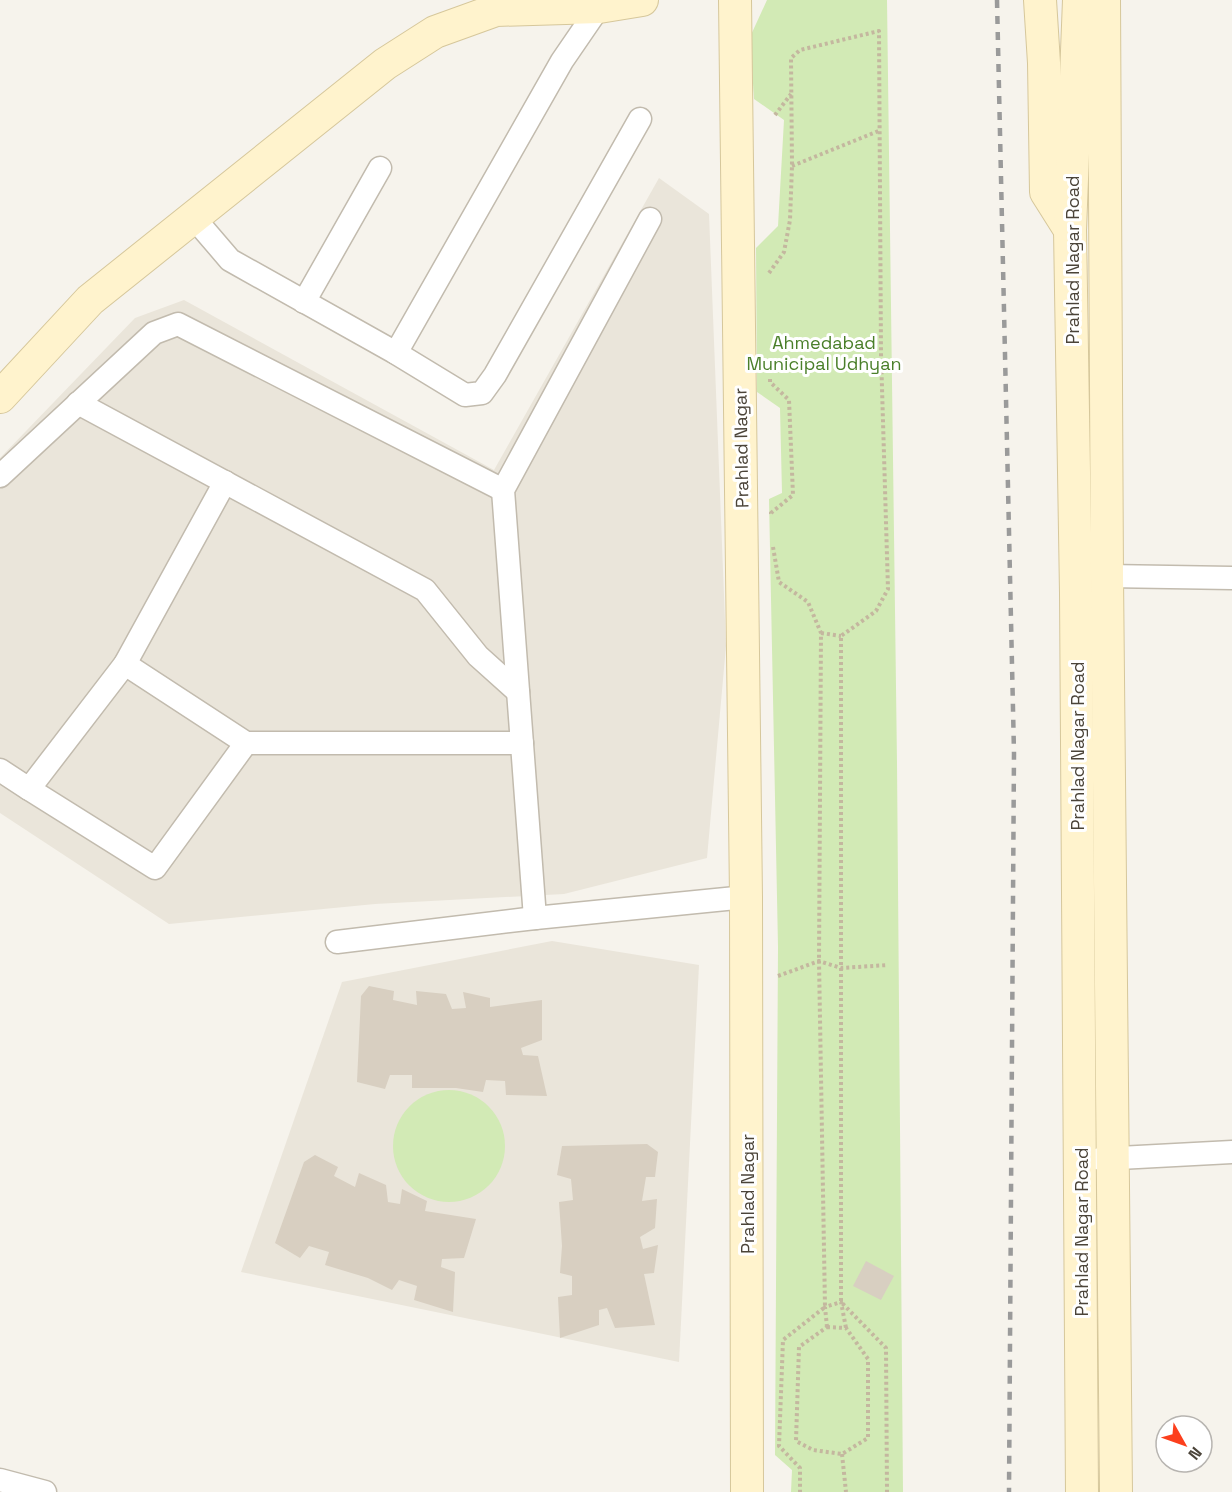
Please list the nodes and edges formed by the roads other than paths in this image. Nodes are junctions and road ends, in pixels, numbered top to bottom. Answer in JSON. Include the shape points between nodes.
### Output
{"nodes":[{"id":1,"x":636,"y":0,"type":"edge"},
{"id":2,"x":735,"y":0,"type":"edge"},
{"id":3,"x":1040,"y":0,"type":"edge"},
{"id":4,"x":1079,"y":0,"type":"edge"},
{"id":5,"x":1104,"y":0,"type":"edge"},
{"id":6,"x":599,"y":6,"type":"junction"},
{"id":7,"x":640,"y":119,"type":"dead end"},
{"id":8,"x":380,"y":168,"type":"dead end"},
{"id":9,"x":194,"y":218,"type":"junction"},
{"id":10,"x":650,"y":219,"type":"dead end"},
{"id":11,"x":1070,"y":230,"type":"junction"},
{"id":12,"x":304,"y":302,"type":"junction"},
{"id":13,"x":396,"y":353,"type":"junction"},
{"id":14,"x":0,"y":397,"type":"edge"},
{"id":15,"x":78,"y":403,"type":"junction"},
{"id":16,"x":0,"y":477,"type":"edge"},
{"id":17,"x":225,"y":482,"type":"junction"},
{"id":18,"x":503,"y":490,"type":"junction"},
{"id":19,"x":1107,"y":576,"type":"junction"},
{"id":20,"x":1232,"y":578,"type":"edge"},
{"id":21,"x":125,"y":664,"type":"junction"},
{"id":22,"x":518,"y":692,"type":"junction"},
{"id":23,"x":522,"y":742,"type":"junction"},
{"id":24,"x":246,"y":743,"type":"junction"},
{"id":25,"x":0,"y":771,"type":"edge"},
{"id":26,"x":29,"y":789,"type":"junction"},
{"id":27,"x":746,"y":897,"type":"junction"},
{"id":28,"x":535,"y":918,"type":"junction"},
{"id":29,"x":337,"y":942,"type":"dead end"},
{"id":30,"x":1232,"y":1152,"type":"edge"},
{"id":31,"x":1113,"y":1158,"type":"junction"},
{"id":32,"x":1080,"y":1160,"type":"junction"},
{"id":33,"x":0,"y":1480,"type":"edge"},
{"id":34,"x":744,"y":1487,"type":"edge"},
{"id":35,"x":45,"y":1492,"type":"edge"},
{"id":36,"x":1082,"y":1492,"type":"edge"},
{"id":37,"x":1116,"y":1492,"type":"edge"}],
"edges":[{"from":1,"to":6,"type":"street"},
{"from":2,"to":27,"type":"street","name":"Prahlad Nagar"},
{"from":3,"to":11,"type":"street","via":[[1046,192]]},
{"from":4,"to":11,"type":"street","name":"Prahlad Nagar Road"},
{"from":5,"to":19,"type":"street","name":"Prahlad Nagar Road"},
{"from":6,"to":9,"type":"street","via":[[496,10],[435,32],[385,64]]},
{"from":6,"to":13,"type":"street","via":[[562,61]]},
{"from":7,"to":13,"type":"street","via":[[482,393],[465,395]]},
{"from":8,"to":12,"type":"street"},
{"from":9,"to":12,"type":"street","via":[[230,260]]},
{"from":9,"to":14,"type":"street","via":[[90,300]]},
{"from":10,"to":18,"type":"street"},
{"from":11,"to":32,"type":"street","name":"Prahlad Nagar Road"},
{"from":12,"to":13,"type":"street"},
{"from":15,"to":16,"type":"street"},
{"from":15,"to":17,"type":"street"},
{"from":15,"to":18,"type":"street","via":[[154,333],[178,324]]},
{"from":17,"to":21,"type":"street"},
{"from":17,"to":22,"type":"street","via":[[425,590],[478,656]]},
{"from":18,"to":22,"type":"street"},
{"from":19,"to":20,"type":"street"},
{"from":19,"to":31,"type":"street","name":"Prahlad Nagar Road"},
{"from":21,"to":24,"type":"street"},
{"from":21,"to":26,"type":"street"},
{"from":22,"to":23,"type":"street"},
{"from":23,"to":24,"type":"street"},
{"from":23,"to":28,"type":"street"},
{"from":24,"to":26,"type":"street","via":[[155,868]]},
{"from":25,"to":26,"type":"street"},
{"from":27,"to":28,"type":"street"},
{"from":27,"to":34,"type":"street","name":"Prahlad Nagar"},
{"from":28,"to":29,"type":"street"},
{"from":30,"to":31,"type":"street"},
{"from":31,"to":32,"type":"street"},
{"from":31,"to":37,"type":"street","name":"Prahlad Nagar Road"},
{"from":32,"to":36,"type":"street","name":"Prahlad Nagar Road"},
{"from":33,"to":35,"type":"street"}]}
